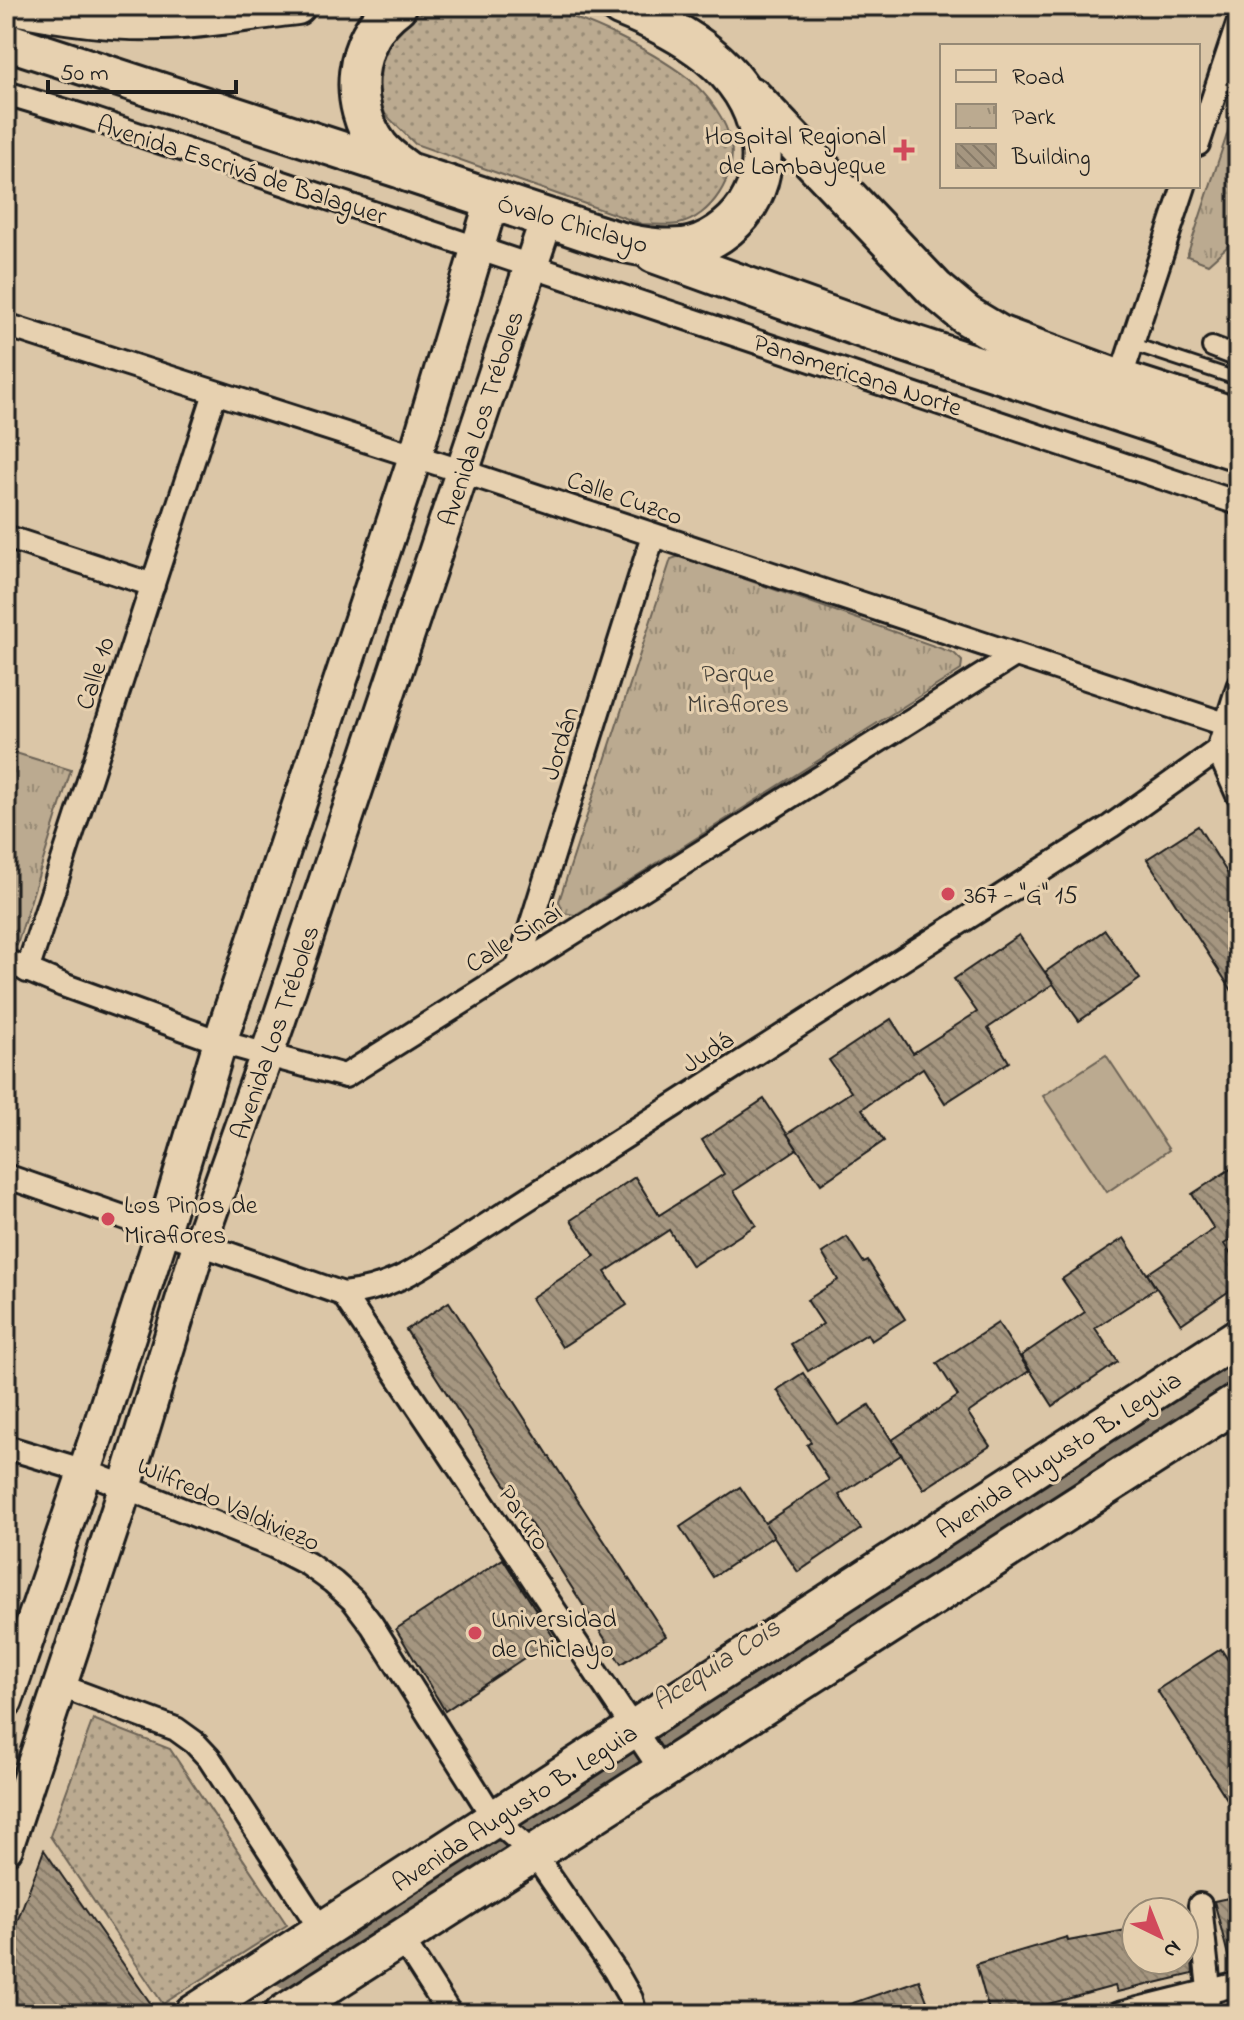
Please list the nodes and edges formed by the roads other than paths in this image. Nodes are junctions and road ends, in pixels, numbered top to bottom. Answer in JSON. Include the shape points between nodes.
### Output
{"nodes":[{"id":1,"x":15,"y":6,"type":"edge"},
{"id":2,"x":297,"y":6,"type":"edge"},
{"id":3,"x":397,"y":6,"type":"edge"},
{"id":4,"x":620,"y":6,"type":"edge"},
{"id":5,"x":689,"y":6,"type":"edge"},
{"id":6,"x":233,"y":9,"type":"edge"},
{"id":7,"x":1238,"y":24,"type":"edge"},
{"id":8,"x":6,"y":41,"type":"edge"},
{"id":9,"x":724,"y":68,"type":"junction"},
{"id":10,"x":6,"y":93,"type":"edge"},
{"id":11,"x":1200,"y":138,"type":"edge"},
{"id":12,"x":408,"y":172,"type":"junction"},
{"id":13,"x":1183,"y":188,"type":"edge"},
{"id":14,"x":492,"y":200,"type":"junction"},
{"id":15,"x":547,"y":218,"type":"junction"},
{"id":16,"x":477,"y":248,"type":"junction"},
{"id":17,"x":644,"y":249,"type":"junction"},
{"id":18,"x":529,"y":265,"type":"junction"},
{"id":19,"x":6,"y":325,"type":"edge"},
{"id":20,"x":1212,"y":347,"type":"dead end"},
{"id":21,"x":1238,"y":357,"type":"edge"},
{"id":22,"x":1126,"y":362,"type":"junction"},
{"id":23,"x":1238,"y":379,"type":"edge"},
{"id":24,"x":215,"y":393,"type":"junction"},
{"id":25,"x":1238,"y":418,"type":"edge"},
{"id":26,"x":1238,"y":451,"type":"edge"},
{"id":27,"x":415,"y":457,"type":"junction"},
{"id":28,"x":464,"y":472,"type":"junction"},
{"id":29,"x":1238,"y":503,"type":"edge"},
{"id":30,"x":653,"y":536,"type":"junction"},
{"id":31,"x":6,"y":537,"type":"edge"},
{"id":32,"x":153,"y":585,"type":"junction"},
{"id":33,"x":1015,"y":655,"type":"junction"},
{"id":34,"x":1238,"y":687,"type":"edge"},
{"id":35,"x":1225,"y":724,"type":"junction"},
{"id":36,"x":1218,"y":750,"type":"junction"},
{"id":37,"x":1238,"y":795,"type":"edge"},
{"id":38,"x":6,"y":961,"type":"edge"},
{"id":39,"x":518,"y":967,"type":"junction"},
{"id":40,"x":27,"y":971,"type":"junction"},
{"id":41,"x":220,"y":1042,"type":"junction"},
{"id":42,"x":267,"y":1053,"type":"junction"},
{"id":43,"x":6,"y":1176,"type":"edge"},
{"id":44,"x":163,"y":1231,"type":"junction"},
{"id":45,"x":200,"y":1242,"type":"junction"},
{"id":46,"x":343,"y":1294,"type":"junction"},
{"id":47,"x":1238,"y":1337,"type":"edge"},
{"id":48,"x":1238,"y":1402,"type":"edge"},
{"id":49,"x":6,"y":1447,"type":"edge"},
{"id":50,"x":85,"y":1471,"type":"junction"},
{"id":51,"x":125,"y":1487,"type":"junction"},
{"id":52,"x":12,"y":1666,"type":"edge"},
{"id":53,"x":61,"y":1686,"type":"junction"},
{"id":54,"x":6,"y":1701,"type":"edge"},
{"id":55,"x":635,"y":1730,"type":"junction"},
{"id":56,"x":660,"y":1770,"type":"junction"},
{"id":57,"x":496,"y":1821,"type":"junction"},
{"id":58,"x":6,"y":1848,"type":"edge"},
{"id":59,"x":533,"y":1854,"type":"junction"},
{"id":60,"x":1200,"y":1905,"type":"dead end"},
{"id":61,"x":322,"y":1931,"type":"junction"},
{"id":62,"x":402,"y":1939,"type":"junction"},
{"id":63,"x":1238,"y":1984,"type":"edge"},
{"id":64,"x":1209,"y":1989,"type":"junction"},
{"id":65,"x":193,"y":2014,"type":"edge"},
{"id":66,"x":283,"y":2014,"type":"edge"},
{"id":67,"x":450,"y":2014,"type":"edge"},
{"id":68,"x":635,"y":2014,"type":"edge"},
{"id":69,"x":1118,"y":2014,"type":"edge"},
{"id":70,"x":1206,"y":2014,"type":"edge"}],
"edges":[{"from":1,"to":6,"type":"main road","via":[[114,21],[165,21]]},
{"from":2,"to":6,"type":"main road"},
{"from":3,"to":12,"type":"highway","name":"Óvalo Chiclayo","via":[[365,44],[357,80],[362,117],[380,149]]},
{"from":4,"to":9,"type":"highway","name":"Óvalo Chiclayo","via":[[655,20]]},
{"from":5,"to":9,"type":"highway"},
{"from":7,"to":11,"type":"street"},
{"from":8,"to":12,"type":"main road","name":"Avenida Escrivá de Balaguer"},
{"from":9,"to":17,"type":"highway","name":"Óvalo Chiclayo","via":[[757,120],[763,158],[758,189],[739,218],[712,239],[686,248]]},
{"from":9,"to":22,"type":"highway","via":[[966,315],[1001,336]]},
{"from":10,"to":16,"type":"street","name":"Avenida Escrivá de Balaguer"},
{"from":12,"to":14,"type":"highway","name":"Óvalo Chiclayo"},
{"from":13,"to":22,"type":"street"},
{"from":14,"to":15,"type":"highway","name":"Óvalo Chiclayo"},
{"from":14,"to":16,"type":"main road","name":"Avenida Los Tréboles"},
{"from":15,"to":17,"type":"highway","name":"Óvalo Chiclayo"},
{"from":15,"to":18,"type":"main road","name":"Avenida Los Tréboles"},
{"from":16,"to":18,"type":"street","name":"Panamericana Norte"},
{"from":16,"to":27,"type":"main road","name":"Avenida Los Tréboles"},
{"from":17,"to":26,"type":"highway","name":"Panamericana Norte","via":[[868,330]]},
{"from":18,"to":28,"type":"main road","name":"Avenida Los Tréboles"},
{"from":18,"to":29,"type":"street","name":"Panamericana Norte"},
{"from":19,"to":24,"type":"street","name":"Calle Cuzco"},
{"from":20,"to":21,"type":"street"},
{"from":22,"to":23,"type":"lane"},
{"from":22,"to":25,"type":"highway"},
{"from":24,"to":27,"type":"street","name":"Calle Cuzco"},
{"from":24,"to":32,"type":"street","name":"Calle 10"},
{"from":27,"to":28,"type":"street","name":"Calle Cuzco"},
{"from":27,"to":41,"type":"main road","name":"Avenida Los Tréboles"},
{"from":28,"to":30,"type":"street","name":"Calle Cuzco"},
{"from":28,"to":42,"type":"main road","name":"Avenida Los Tréboles"},
{"from":30,"to":33,"type":"street","name":"Calle Cuzco"},
{"from":30,"to":39,"type":"street","name":"Jordán"},
{"from":31,"to":32,"type":"street"},
{"from":32,"to":40,"type":"street","name":"Calle 10"},
{"from":33,"to":35,"type":"street","name":"Calle Cuzco"},
{"from":33,"to":39,"type":"street","name":"Calle Sinaí"},
{"from":34,"to":35,"type":"street"},
{"from":35,"to":36,"type":"street"},
{"from":36,"to":37,"type":"street"},
{"from":36,"to":46,"type":"street","name":"Judá","via":[[1111,826],[398,1281]]},
{"from":38,"to":40,"type":"street","name":"Calle Sinaí"},
{"from":39,"to":42,"type":"street","name":"Calle Sinaí","via":[[345,1076]]},
{"from":40,"to":41,"type":"street","name":"Calle Sinaí"},
{"from":41,"to":42,"type":"street","name":"Calle Sinaí"},
{"from":41,"to":44,"type":"main road","name":"Avenida Los Tréboles"},
{"from":42,"to":45,"type":"main road","name":"Avenida Los Tréboles"},
{"from":43,"to":44,"type":"street"},
{"from":44,"to":45,"type":"street"},
{"from":44,"to":50,"type":"main road","name":"Avenida Los Tréboles"},
{"from":45,"to":46,"type":"street"},
{"from":45,"to":51,"type":"main road","name":"Avenida Los Tréboles"},
{"from":46,"to":55,"type":"street","name":"Paruro"},
{"from":47,"to":55,"type":"main road","name":"Avenida Augusto B. Leguia"},
{"from":48,"to":56,"type":"main road","name":"Avenida Augusto B. Leguia"},
{"from":49,"to":50,"type":"street","name":"Wilfredo Valdiviezo"},
{"from":50,"to":51,"type":"street","name":"Wilfredo Valdiviezo"},
{"from":50,"to":52,"type":"main road","name":"Avenida Los Tréboles"},
{"from":51,"to":53,"type":"main road","name":"Avenida Los Tréboles"},
{"from":51,"to":57,"type":"street","name":"Wilfredo Valdiviezo","via":[[273,1546],[308,1564],[353,1600]]},
{"from":52,"to":54,"type":"main road","name":"Avenida Los Tréboles"},
{"from":53,"to":58,"type":"main road","name":"Avenida Los Tréboles"},
{"from":53,"to":61,"type":"street","via":[[176,1729],[194,1742]]},
{"from":55,"to":56,"type":"street","name":"Paruro"},
{"from":55,"to":57,"type":"main road","name":"Avenida Augusto B. Leguia"},
{"from":56,"to":59,"type":"main road","name":"Avenida Augusto B. Leguia"},
{"from":57,"to":59,"type":"street","name":"Wilfredo Valdiviezo"},
{"from":57,"to":61,"type":"main road","name":"Avenida Augusto B. Leguia"},
{"from":59,"to":62,"type":"main road","name":"Avenida Augusto B. Leguia"},
{"from":59,"to":68,"type":"street","name":"Wilfredo Valdiviezo","via":[[615,1971]]},
{"from":60,"to":64,"type":"street"},
{"from":61,"to":65,"type":"main road","name":"Avenida Augusto B. Leguia"},
{"from":62,"to":66,"type":"main road","name":"Avenida Augusto B. Leguia"},
{"from":62,"to":67,"type":"street"},
{"from":63,"to":64,"type":"street"},
{"from":64,"to":69,"type":"street"},
{"from":64,"to":70,"type":"street"}]}
